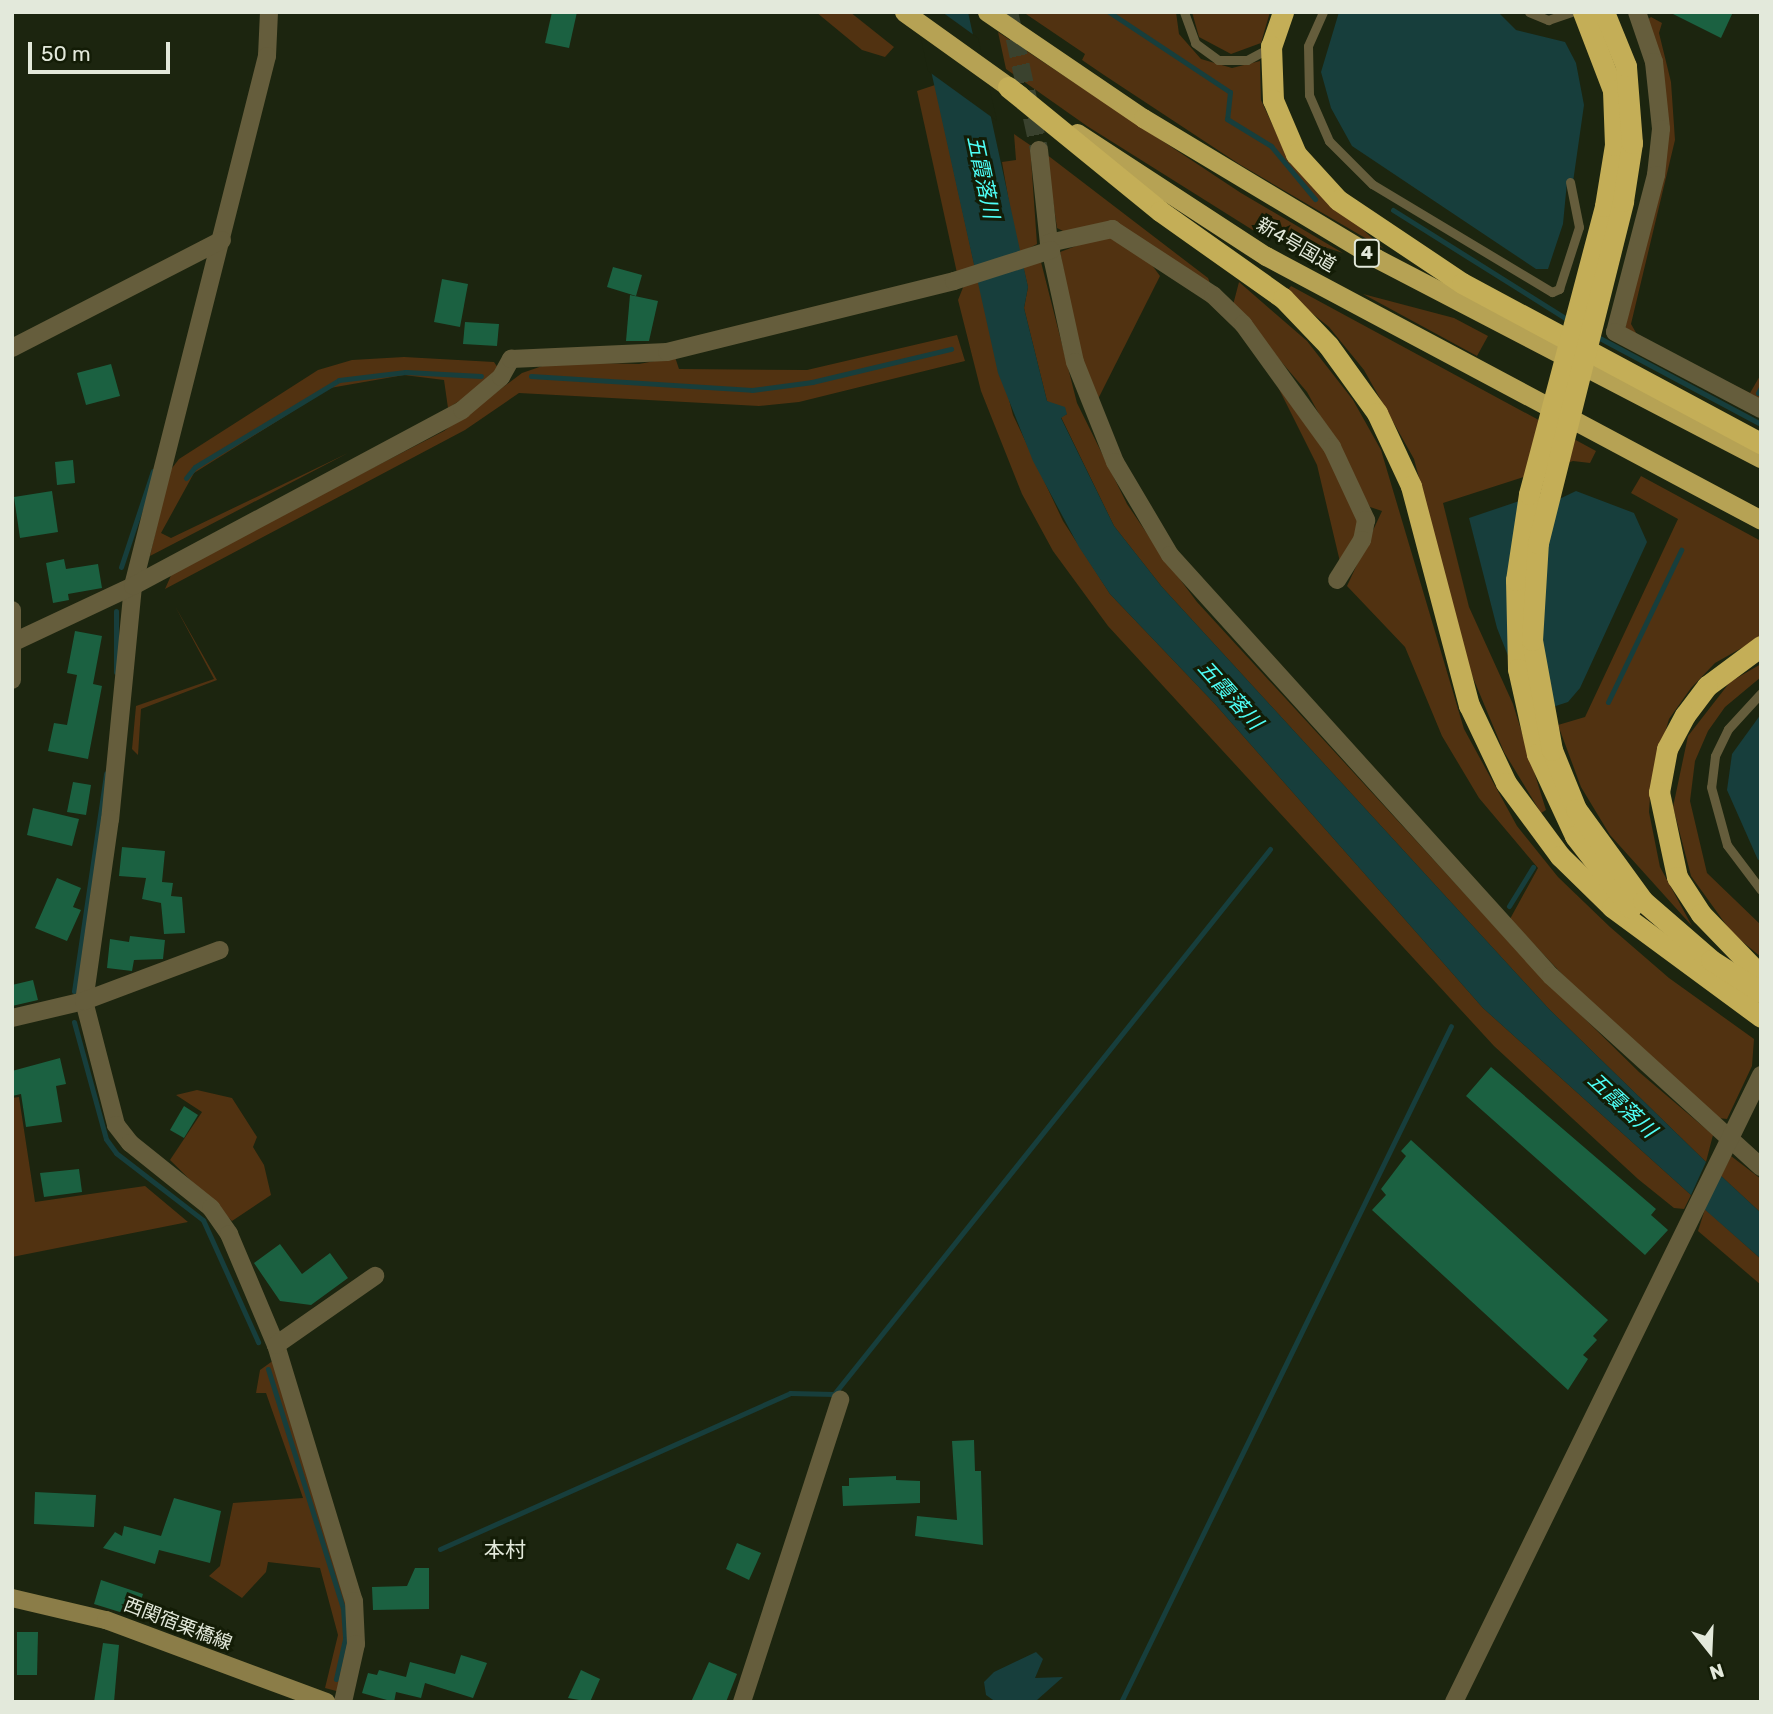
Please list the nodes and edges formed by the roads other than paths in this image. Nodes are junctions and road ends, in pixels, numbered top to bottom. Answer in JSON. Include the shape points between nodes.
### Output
{"nodes":[{"id":1,"x":268,"y":12,"type":"edge"},
{"id":2,"x":904,"y":12,"type":"edge"},
{"id":3,"x":1184,"y":12,"type":"edge"},
{"id":4,"x":1283,"y":12,"type":"edge"},
{"id":5,"x":1322,"y":12,"type":"edge"},
{"id":6,"x":1529,"y":12,"type":"edge"},
{"id":7,"x":1571,"y":12,"type":"edge"},
{"id":8,"x":1583,"y":12,"type":"edge"},
{"id":9,"x":1604,"y":12,"type":"edge"},
{"id":10,"x":1637,"y":12,"type":"edge"},
{"id":11,"x":990,"y":14,"type":"edge"},
{"id":12,"x":1271,"y":46,"type":"junction"},
{"id":13,"x":1008,"y":87,"type":"junction"},
{"id":14,"x":1039,"y":150,"type":"tunnel mouth"},
{"id":15,"x":1570,"y":182,"type":"dead end"},
{"id":16,"x":222,"y":240,"type":"junction"},
{"id":17,"x":1050,"y":246,"type":"junction"},
{"id":18,"x":12,"y":348,"type":"edge"},
{"id":19,"x":1761,"y":409,"type":"edge"},
{"id":20,"x":1761,"y":443,"type":"edge"},
{"id":21,"x":1761,"y":458,"type":"edge"},
{"id":22,"x":1761,"y":520,"type":"edge"},
{"id":23,"x":1337,"y":580,"type":"dead end"},
{"id":24,"x":133,"y":586,"type":"junction"},
{"id":25,"x":12,"y":610,"type":"edge"},
{"id":26,"x":16,"y":641,"type":"junction"},
{"id":27,"x":1761,"y":646,"type":"edge"},
{"id":28,"x":12,"y":680,"type":"edge"},
{"id":29,"x":1761,"y":693,"type":"edge"},
{"id":30,"x":1545,"y":752,"type":"junction"},
{"id":31,"x":1761,"y":890,"type":"edge"},
{"id":32,"x":220,"y":950,"type":"dead end"},
{"id":33,"x":1669,"y":951,"type":"junction"},
{"id":34,"x":1761,"y":976,"type":"edge"},
{"id":35,"x":1761,"y":992,"type":"edge"},
{"id":36,"x":84,"y":1001,"type":"junction"},
{"id":37,"x":1761,"y":1017,"type":"edge"},
{"id":38,"x":12,"y":1018,"type":"edge"},
{"id":39,"x":1761,"y":1075,"type":"edge"},
{"id":40,"x":1724,"y":1146,"type":"junction"},
{"id":41,"x":1761,"y":1167,"type":"edge"},
{"id":42,"x":374,"y":1276,"type":"dead end"},
{"id":43,"x":276,"y":1346,"type":"junction"},
{"id":44,"x":840,"y":1400,"type":"dead end"},
{"id":45,"x":12,"y":1598,"type":"edge"},
{"id":46,"x":322,"y":1701,"type":"edge"},
{"id":47,"x":343,"y":1702,"type":"edge"},
{"id":48,"x":742,"y":1702,"type":"edge"},
{"id":49,"x":1454,"y":1702,"type":"edge"}],
"edges":[{"from":1,"to":16,"type":"street","via":[[267,56]]},
{"from":2,"to":13,"type":"highway","name":"新4号国道"},
{"from":3,"to":12,"type":"lane","via":[[1195,43],[1218,60],[1247,60]]},
{"from":4,"to":12,"type":"highway"},
{"from":5,"to":15,"type":"lane","via":[[1308,46],[1309,95],[1329,141],[1372,184],[1552,292],[1559,289],[1579,227]]},
{"from":6,"to":7,"type":"lane","via":[[1548,20]]},
{"from":8,"to":30,"type":"highway","bridge":true,"via":[[1609,67],[1615,145],[1605,206],[1521,538],[1515,635]]},
{"from":9,"to":30,"type":"highway","bridge":true,"via":[[1626,66],[1632,143],[1623,201],[1538,543],[1532,640]]},
{"from":10,"to":19,"type":"street","via":[[1654,62],[1661,130],[1656,175],[1615,332]]},
{"from":11,"to":21,"type":"highway","name":"新4号国道","number":"4","via":[[1143,118],[1376,258]]},
{"from":12,"to":20,"type":"highway","via":[[1273,100],[1292,146],[1314,176],[1370,226],[1515,313]]},
{"from":13,"to":22,"type":"highway","name":"新4号国道","via":[[1266,256]]},
{"from":13,"to":33,"type":"highway","via":[[1160,211],[1283,299],[1357,382],[1412,486],[1469,705],[1506,783],[1560,856],[1612,907]]},
{"from":14,"to":17,"type":"street"},
{"from":16,"to":18,"type":"street"},
{"from":16,"to":24,"type":"street"},
{"from":17,"to":23,"type":"street","via":[[1112,229],[1213,295],[1243,324],[1332,447],[1366,520],[1362,541]]},
{"from":17,"to":24,"type":"street","via":[[964,277],[658,354],[511,359],[500,377],[462,410]]},
{"from":17,"to":40,"type":"street","via":[[1075,362],[1115,461],[1143,516],[1192,584],[1550,976]]},
{"from":24,"to":26,"type":"street"},
{"from":24,"to":36,"type":"street","via":[[110,819]]},
{"from":25,"to":26,"type":"street"},
{"from":26,"to":28,"type":"street"},
{"from":27,"to":34,"type":"highway","via":[[1707,686],[1685,715],[1667,749],[1659,792],[1677,877],[1701,914]]},
{"from":29,"to":31,"type":"lane","via":[[1728,729],[1715,756],[1711,787],[1727,845]]},
{"from":30,"to":33,"type":"highway","via":[[1575,835]]},
{"from":30,"to":35,"type":"highway","via":[[1576,809],[1643,901],[1711,960]]},
{"from":32,"to":36,"type":"street"},
{"from":33,"to":37,"type":"highway"},
{"from":36,"to":38,"type":"street"},
{"from":36,"to":43,"type":"street","via":[[116,1125],[130,1143],[211,1208],[229,1234]]},
{"from":39,"to":40,"type":"street"},
{"from":40,"to":41,"type":"street"},
{"from":40,"to":49,"type":"street"},
{"from":42,"to":43,"type":"street"},
{"from":43,"to":47,"type":"street","via":[[354,1601],[356,1644]]},
{"from":44,"to":48,"type":"street"},
{"from":45,"to":46,"type":"main road","name":"西関宿栗橋線","via":[[106,1620]]}]}
